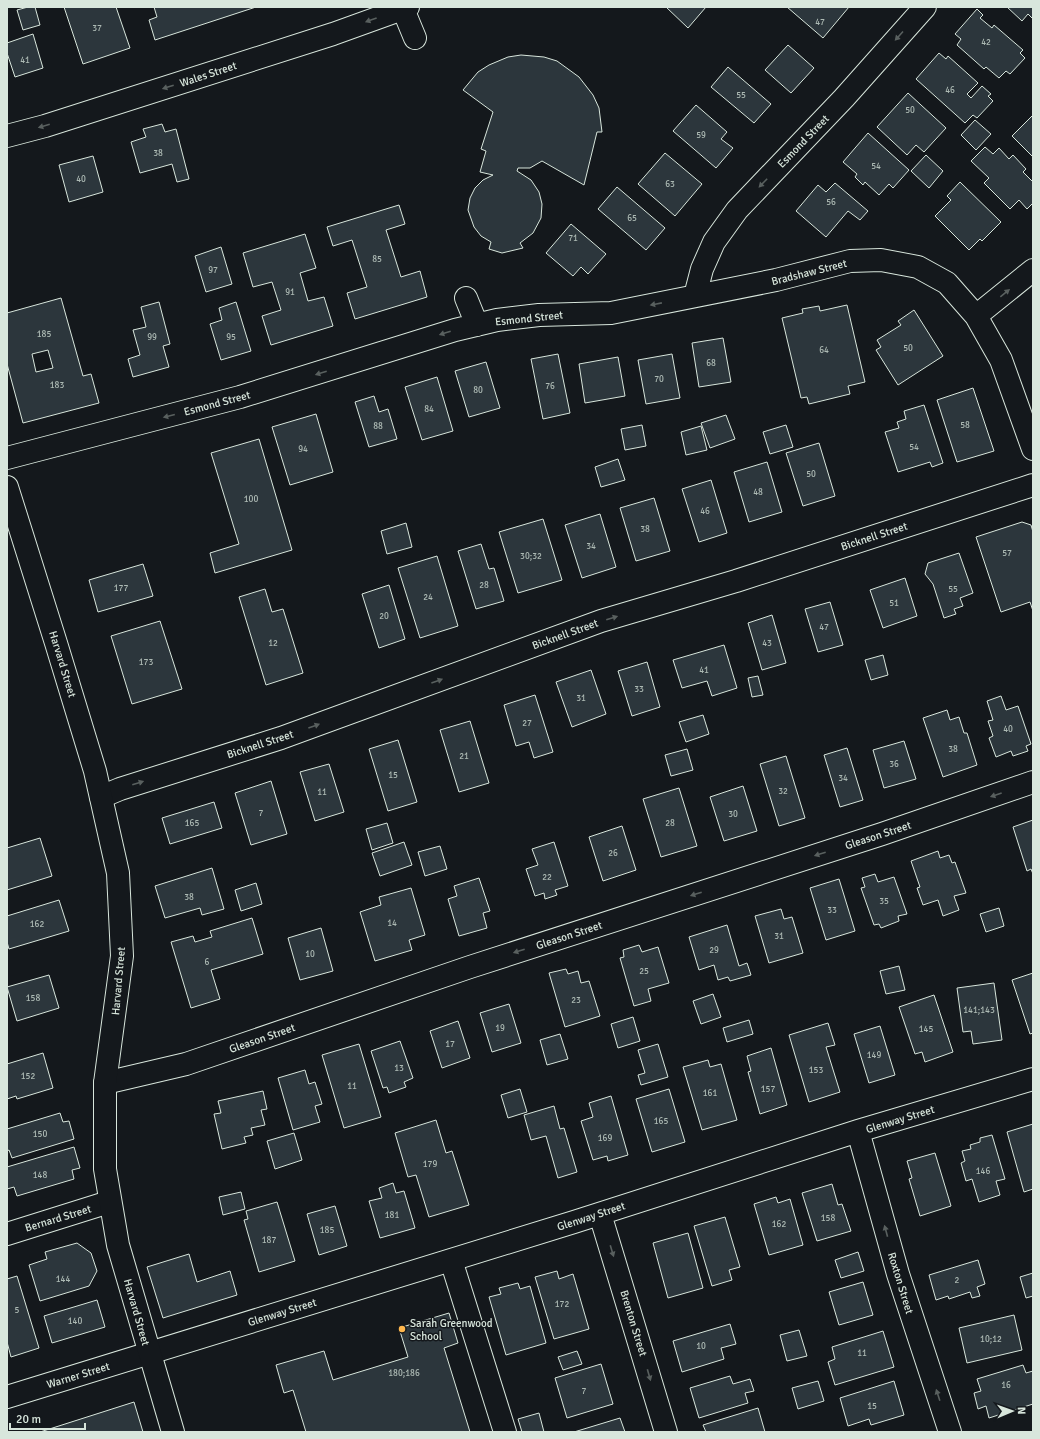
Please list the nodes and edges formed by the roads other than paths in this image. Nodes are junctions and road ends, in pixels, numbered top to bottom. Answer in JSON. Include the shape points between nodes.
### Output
{"nodes":[{"id":1,"x":925,"y":7,"type":"edge"},
{"id":2,"x":405,"y":8,"type":"edge"},
{"id":3,"x":415,"y":38,"type":"dead end"},
{"id":4,"x":7,"y":136,"type":"edge"},
{"id":5,"x":1033,"y":270,"type":"edge"},
{"id":6,"x":695,"y":296,"type":"junction"},
{"id":7,"x":466,"y":298,"type":"dead end"},
{"id":8,"x":976,"y":316,"type":"junction"},
{"id":9,"x":476,"y":325,"type":"junction"},
{"id":10,"x":1033,"y":449,"type":"edge"},
{"id":11,"x":7,"y":458,"type":"edge"},
{"id":12,"x":1033,"y":484,"type":"edge"},
{"id":13,"x":7,"y":487,"type":"edge"},
{"id":14,"x":1033,"y":782,"type":"edge"},
{"id":15,"x":101,"y":797,"type":"junction"},
{"id":16,"x":1033,"y":1079,"type":"edge"},
{"id":17,"x":105,"y":1083,"type":"junction"},
{"id":18,"x":858,"y":1132,"type":"junction"},
{"id":19,"x":109,"y":1202,"type":"junction"},
{"id":20,"x":600,"y":1214,"type":"junction"},
{"id":21,"x":7,"y":1234,"type":"edge"},
{"id":22,"x":451,"y":1260,"type":"junction"},
{"id":23,"x":150,"y":1354,"type":"junction"},
{"id":24,"x":7,"y":1397,"type":"edge"},
{"id":25,"x":173,"y":1432,"type":"edge"},
{"id":26,"x":505,"y":1432,"type":"edge"},
{"id":27,"x":666,"y":1432,"type":"edge"},
{"id":28,"x":950,"y":1432,"type":"edge"}],
"edges":[{"from":1,"to":6,"type":"street","name":"Esmond Street","one_way":true,"via":[[844,98],[737,210],[714,242],[702,269]]},
{"from":2,"to":3,"type":"street"},
{"from":2,"to":4,"type":"street","name":"Wales Street","one_way":true,"via":[[333,34]]},
{"from":8,"to":5,"type":"street","one_way":true},
{"from":6,"to":8,"type":"street","name":"Bradshaw Street","via":[[776,280],[850,261],[880,260],[918,267],[947,283]]},
{"from":6,"to":9,"type":"street","name":"Esmond Street","one_way":true,"via":[[611,313],[539,315]]},
{"from":7,"to":9,"type":"street"},
{"from":8,"to":10,"type":"street","name":"Bradshaw Street","via":[[1001,360]]},
{"from":9,"to":11,"type":"street","name":"Esmond Street","one_way":true,"via":[[240,397]]},
{"from":15,"to":12,"type":"street","name":"Bicknell Street","one_way":true,"via":[[281,738],[601,621],[736,581]]},
{"from":13,"to":15,"type":"street","name":"Harvard Street"},
{"from":14,"to":17,"type":"street","name":"Gleason Street","one_way":true,"via":[[470,967],[186,1064]]},
{"from":15,"to":17,"type":"street","name":"Harvard Street","via":[[118,873],[122,956]]},
{"from":16,"to":18,"type":"street","name":"Glenway Street"},
{"from":17,"to":19,"type":"street","name":"Harvard Street","via":[[105,1169]]},
{"from":18,"to":20,"type":"street","name":"Glenway Street"},
{"from":28,"to":18,"type":"street","name":"Roxton Street","one_way":true,"via":[[898,1274]]},
{"from":19,"to":21,"type":"street","name":"Bernard Street"},
{"from":19,"to":23,"type":"street","name":"Harvard Street","via":[[118,1245]]},
{"from":20,"to":22,"type":"street","name":"Glenway Street"},
{"from":20,"to":27,"type":"street","name":"Brenton Street","one_way":true},
{"from":22,"to":23,"type":"street","name":"Glenway Street"},
{"from":22,"to":26,"type":"street"},
{"from":23,"to":24,"type":"street","name":"Warner Street"},
{"from":23,"to":25,"type":"street","name":"Harvard Street"}]}
